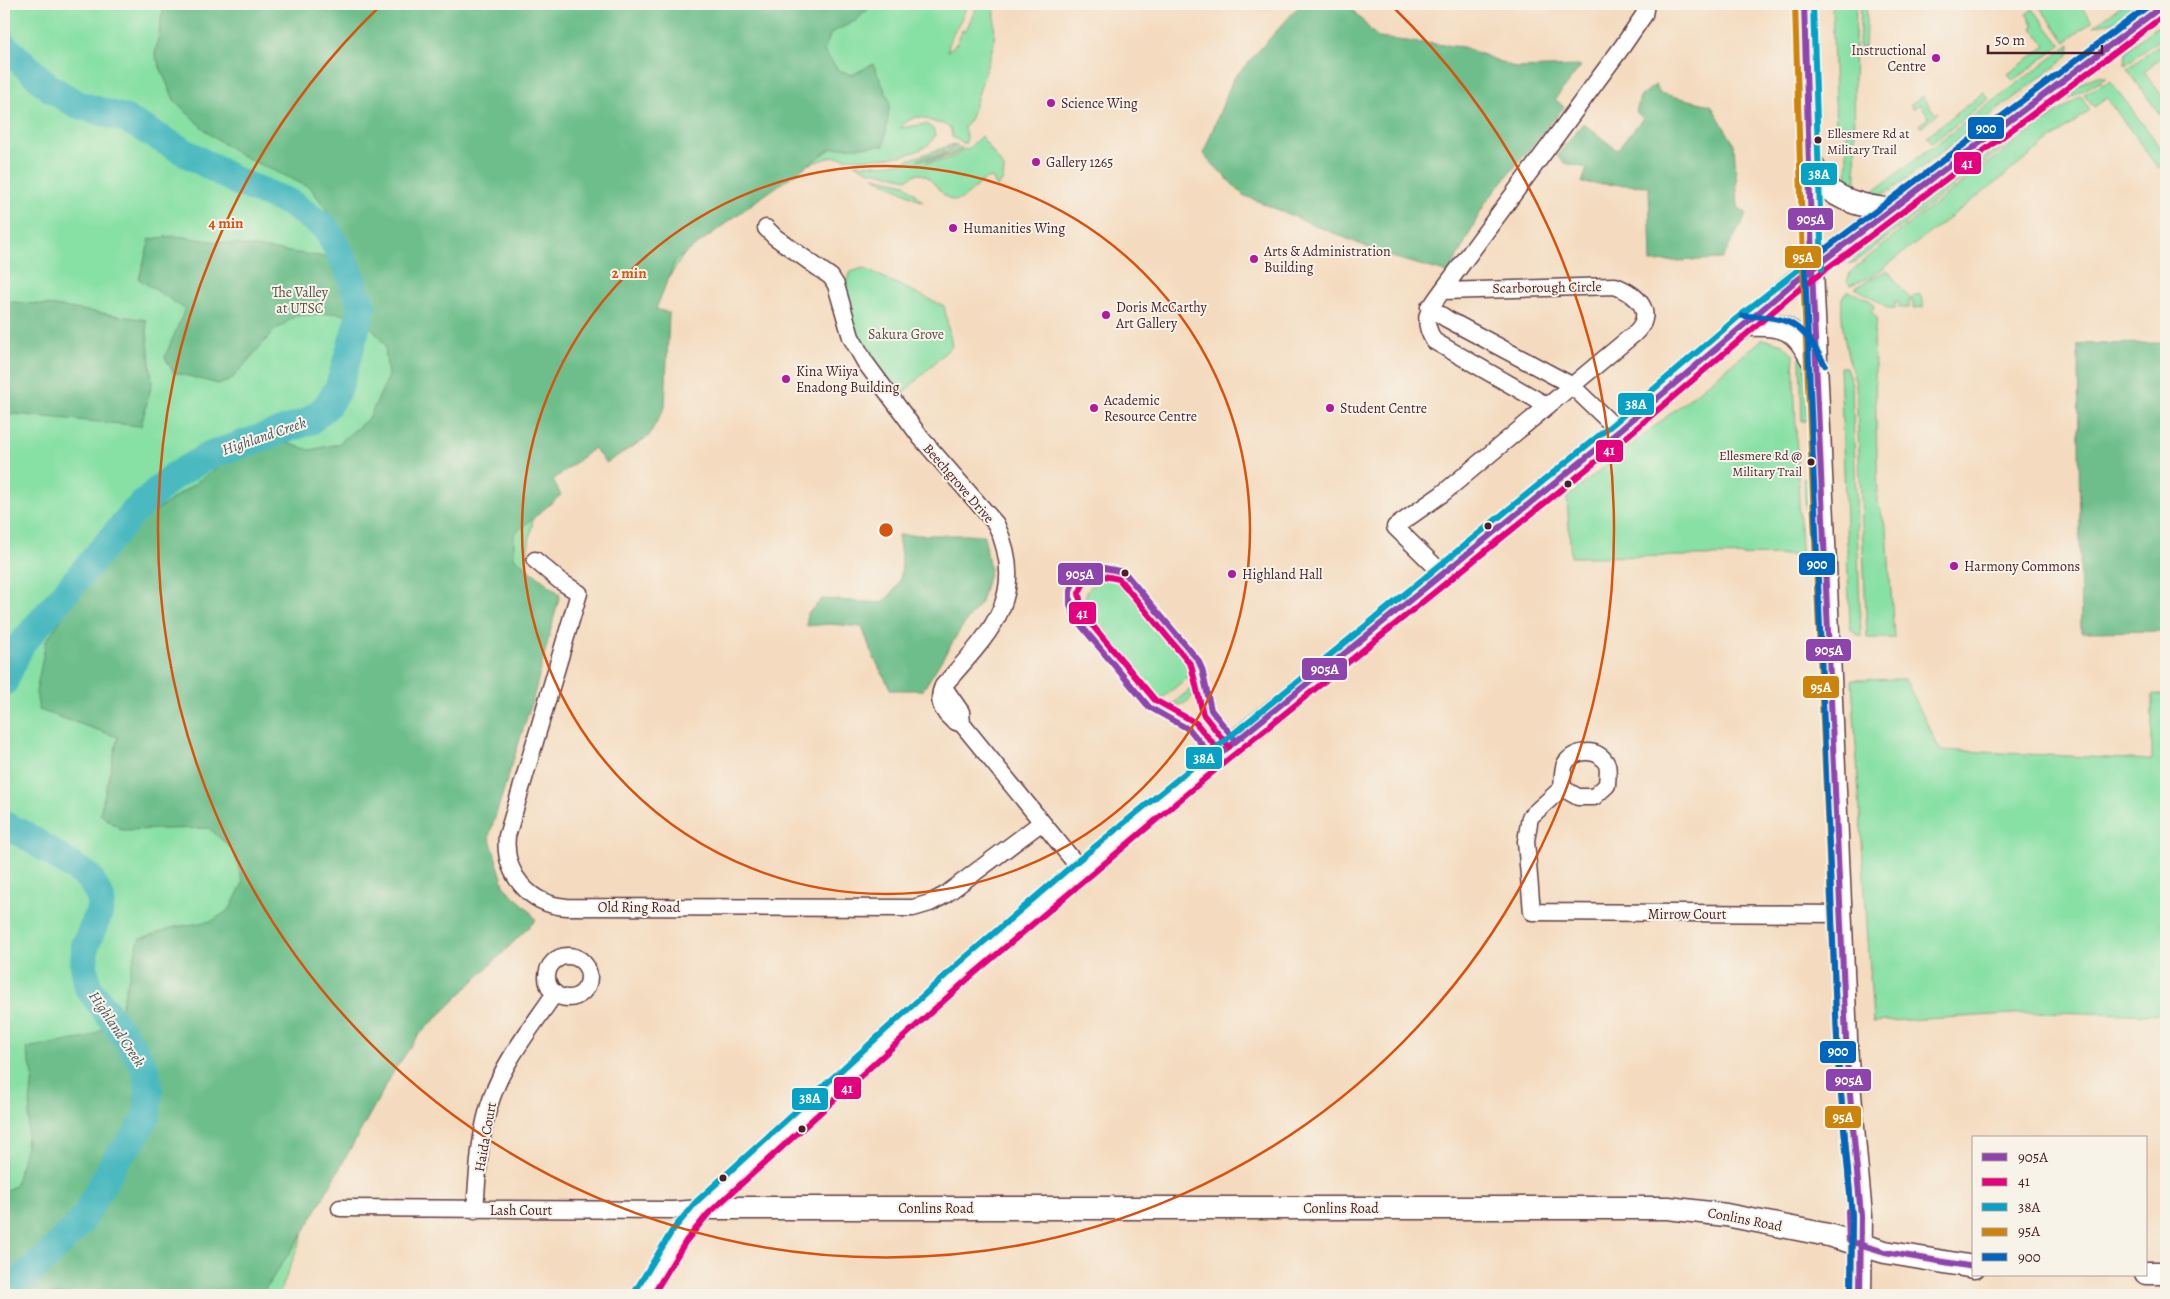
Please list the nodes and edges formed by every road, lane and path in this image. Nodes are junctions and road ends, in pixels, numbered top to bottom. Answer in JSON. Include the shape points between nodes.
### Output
{"nodes":[{"id":1,"x":1646,"y":4,"type":"edge"},
{"id":2,"x":1804,"y":4,"type":"edge"},
{"id":3,"x":2165,"y":4,"type":"edge"},
{"id":4,"x":1810,"y":158,"type":"junction"},
{"id":5,"x":1892,"y":210,"type":"junction"},
{"id":6,"x":766,"y":228,"type":"dead end"},
{"id":7,"x":1813,"y":269,"type":"junction"},
{"id":8,"x":1442,"y":291,"type":"junction"},
{"id":9,"x":1430,"y":307,"type":"junction"},
{"id":10,"x":1743,"y":325,"type":"junction"},
{"id":11,"x":1817,"y":369,"type":"junction"},
{"id":12,"x":1571,"y":385,"type":"junction"},
{"id":13,"x":1546,"y":405,"type":"junction"},
{"id":14,"x":1619,"y":431,"type":"junction"},
{"id":15,"x":535,"y":560,"type":"dead end"},
{"id":16,"x":1443,"y":574,"type":"junction"},
{"id":17,"x":1562,"y":788,"type":"dead end"},
{"id":18,"x":1042,"y":822,"type":"junction"},
{"id":19,"x":1081,"y":870,"type":"junction"},
{"id":20,"x":1841,"y":914,"type":"junction"},
{"id":21,"x":555,"y":993,"type":"dead end"},
{"id":22,"x":340,"y":1208,"type":"dead end"},
{"id":23,"x":702,"y":1208,"type":"junction"},
{"id":24,"x":475,"y":1210,"type":"junction"},
{"id":25,"x":1855,"y":1243,"type":"junction"},
{"id":26,"x":1972,"y":1267,"type":"edge"},
{"id":27,"x":2148,"y":1273,"type":"edge"},
{"id":28,"x":2166,"y":1273,"type":"edge"},
{"id":29,"x":643,"y":1295,"type":"edge"},
{"id":30,"x":1848,"y":1295,"type":"edge"},
{"id":31,"x":1860,"y":1295,"type":"edge"}],
"edges":[{"from":1,"to":8,"type":"street","via":[[1644,15],[1622,47]]},
{"from":2,"to":4,"type":"street"},
{"from":3,"to":5,"type":"street"},
{"from":4,"to":5,"type":"street","via":[[1821,183],[1863,206]]},
{"from":4,"to":7,"type":"street"},
{"from":5,"to":7,"type":"street"},
{"from":6,"to":18,"type":"street","name":"Beechgrove Drive","via":[[831,277],[851,337],[865,362],[921,438],[996,524],[1006,562],[1007,586],[1003,608],[992,629],[943,686],[961,712],[957,722]]},
{"from":7,"to":10,"type":"street"},
{"from":7,"to":11,"type":"street"},
{"from":8,"to":9,"type":"street"},
{"from":8,"to":12,"type":"street","name":"Scarborough Circle","via":[[1615,286],[1634,294],[1644,314],[1638,331]]},
{"from":9,"to":12,"type":"street"},
{"from":9,"to":13,"type":"street","via":[[1427,330],[1434,341]]},
{"from":10,"to":11,"type":"street","via":[[1774,324],[1789,330],[1801,341]]},
{"from":10,"to":14,"type":"street"},
{"from":11,"to":20,"type":"street"},
{"from":12,"to":13,"type":"street","name":"Scarborough Circle"},
{"from":12,"to":14,"type":"street"},
{"from":13,"to":16,"type":"street","name":"Scarborough Circle","via":[[1442,494],[1395,527]]},
{"from":14,"to":16,"type":"street"},
{"from":15,"to":18,"type":"street","name":"Old Ring Road","via":[[579,594],[507,836],[508,857],[514,874],[538,899],[567,907],[913,908],[942,897]]},
{"from":16,"to":19,"type":"street"},
{"from":17,"to":20,"type":"street","name":"Mirrow Court","via":[[1530,817],[1526,840],[1532,912]]},
{"from":18,"to":19,"type":"street"},
{"from":19,"to":23,"type":"street","via":[[964,970]]},
{"from":20,"to":25,"type":"street"},
{"from":21,"to":24,"type":"street","name":"Haida Court","via":[[504,1069],[492,1096],[480,1148]]},
{"from":22,"to":24,"type":"street","name":"Lash Court"},
{"from":23,"to":24,"type":"street","name":"Lash Court"},
{"from":23,"to":25,"type":"street","name":"Conlins Road","via":[[1668,1208],[1726,1215]]},
{"from":23,"to":29,"type":"street","via":[[679,1236]]},
{"from":25,"to":26,"type":"street","name":"Conlins Road","via":[[1885,1252]]},
{"from":25,"to":30,"type":"street"},
{"from":25,"to":31,"type":"street"},
{"from":27,"to":28,"type":"street"}]}
